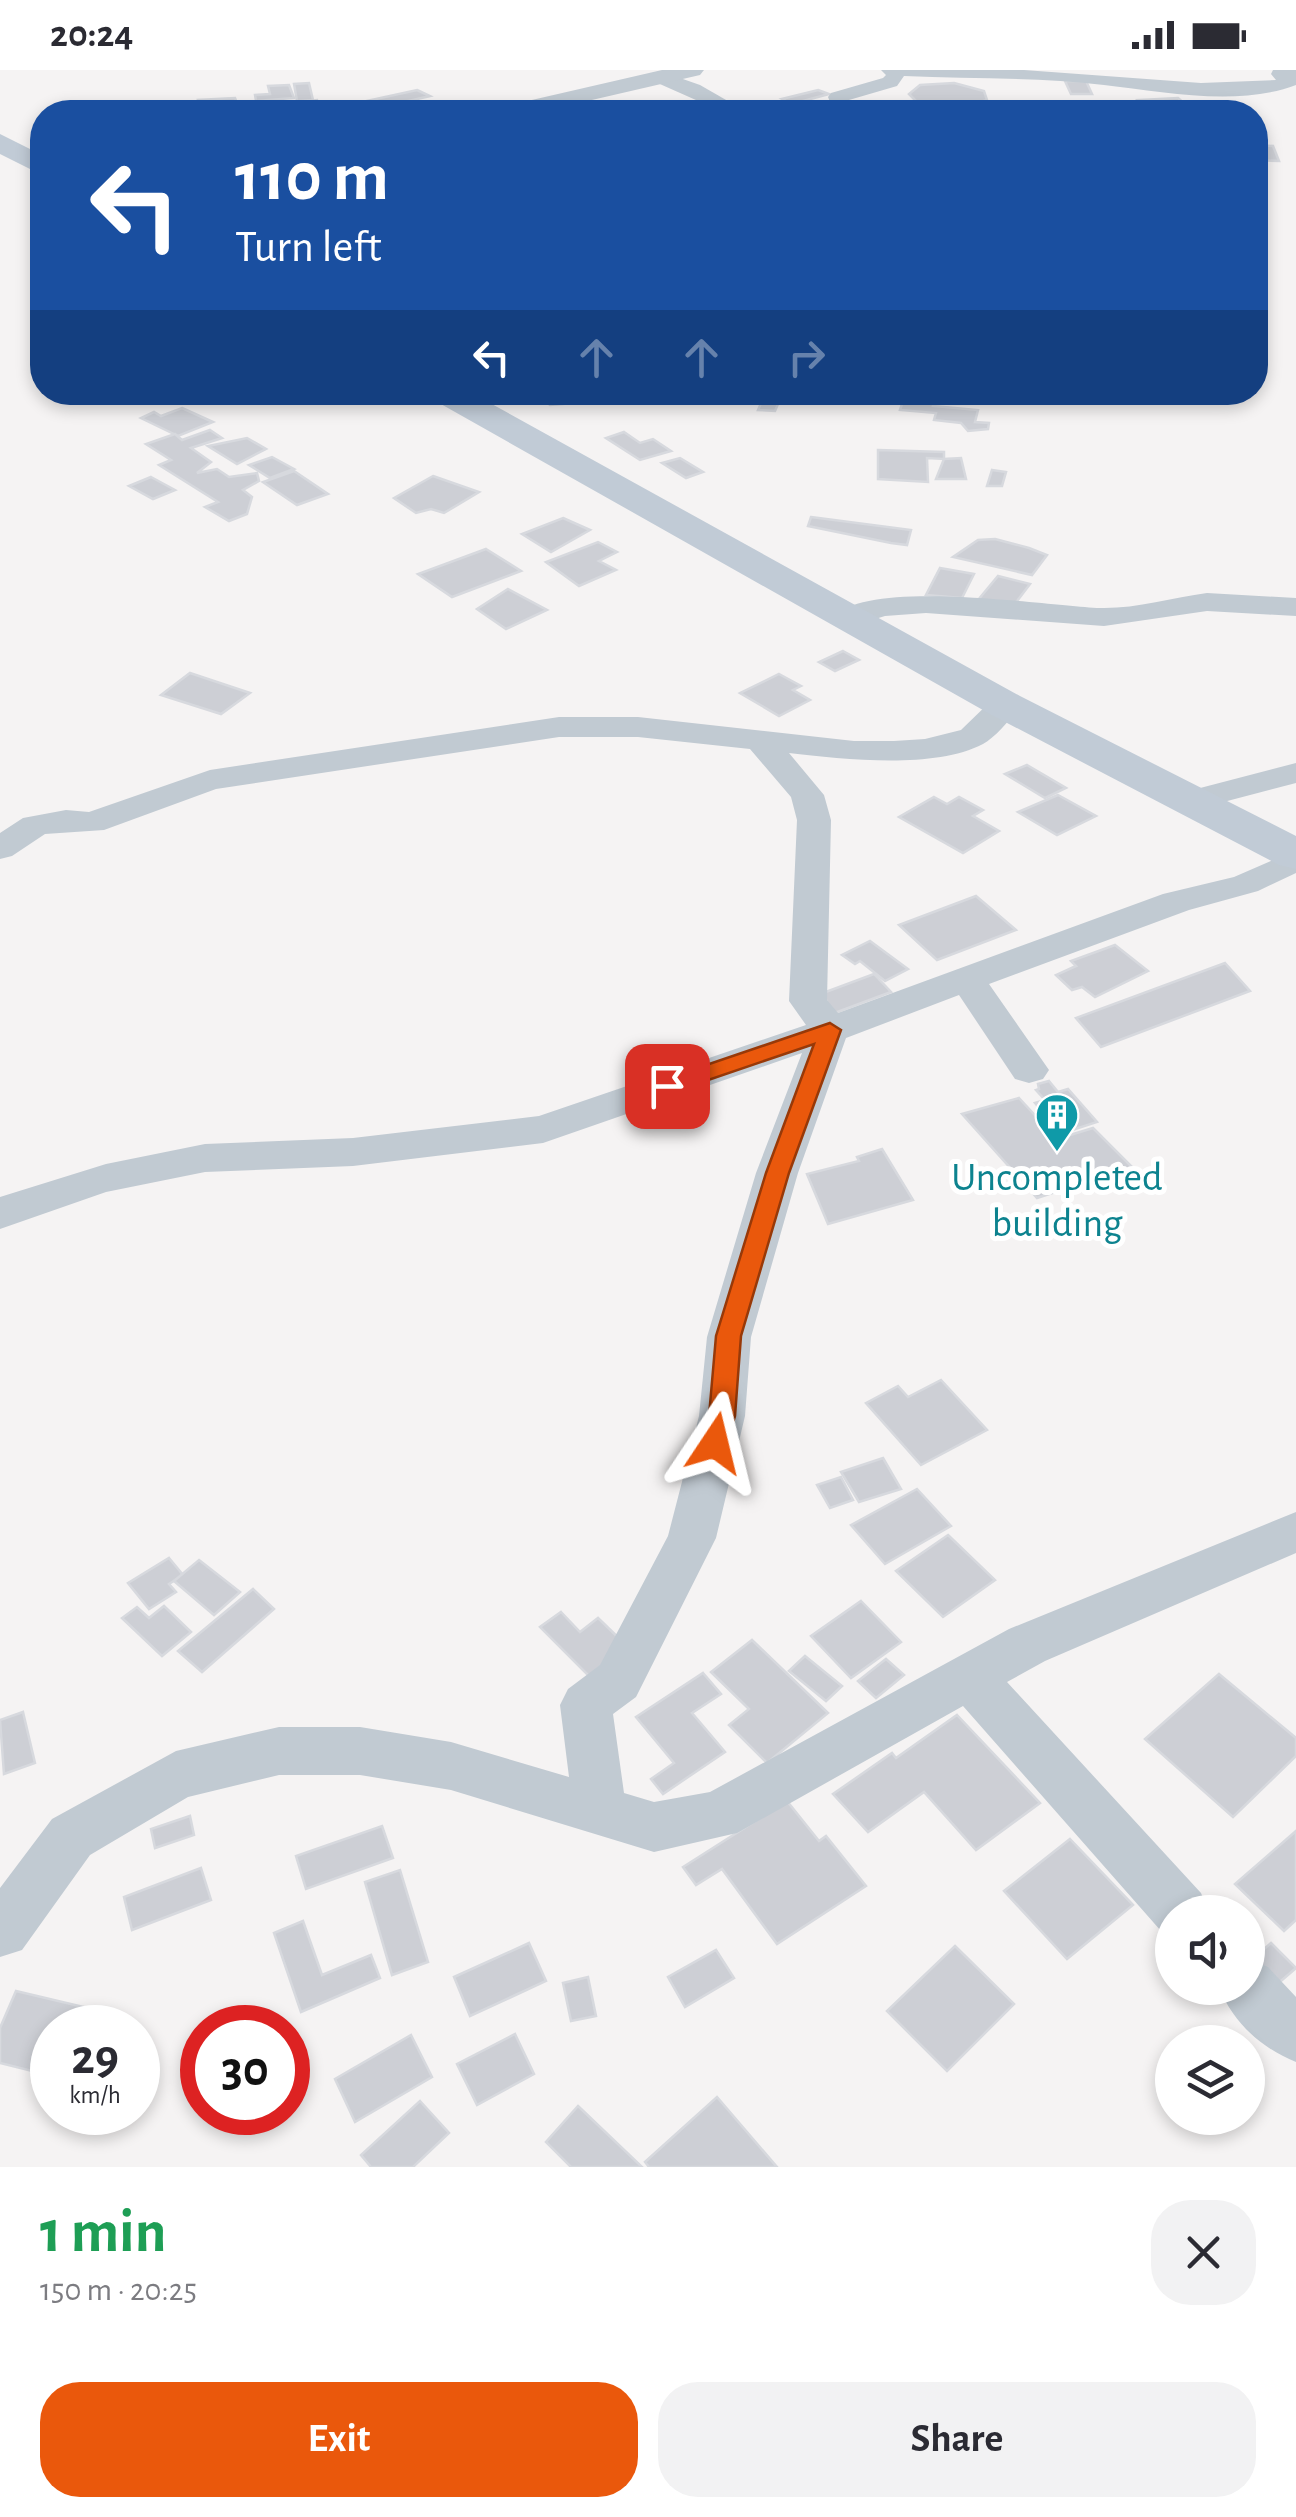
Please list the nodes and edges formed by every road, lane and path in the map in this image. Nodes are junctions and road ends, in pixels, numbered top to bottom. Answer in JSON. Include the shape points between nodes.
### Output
{"nodes":[{"id":1,"x":692,"y":70,"type":"edge"},
{"id":2,"x":1125,"y":70,"type":"edge"},
{"id":3,"x":1278,"y":71,"type":"edge"},
{"id":4,"x":646,"y":76,"type":"edge"},
{"id":5,"x":1104,"y":79,"type":"junction"},
{"id":6,"x":892,"y":80,"type":"edge"},
{"id":7,"x":556,"y":100,"type":"edge"},
{"id":8,"x":715,"y":100,"type":"edge"},
{"id":9,"x":839,"y":100,"type":"edge"},
{"id":10,"x":5,"y":150,"type":"edge"},
{"id":11,"x":30,"y":161,"type":"edge"},
{"id":12,"x":467,"y":405,"type":"edge"},
{"id":13,"x":1296,"y":607,"type":"edge"},
{"id":14,"x":849,"y":618,"type":"junction"},
{"id":15,"x":1006,"y":705,"type":"junction"},
{"id":16,"x":758,"y":739,"type":"junction"},
{"id":17,"x":1296,"y":772,"type":"edge"},
{"id":18,"x":1193,"y":800,"type":"junction"},
{"id":19,"x":0,"y":850,"type":"edge"},
{"id":20,"x":1296,"y":857,"type":"edge"},
{"id":21,"x":967,"y":979,"type":"junction"},
{"id":22,"x":830,"y":1030,"type":"junction"},
{"id":23,"x":1029,"y":1070,"type":"dead end"},
{"id":24,"x":0,"y":1214,"type":"edge"},
{"id":25,"x":1296,"y":1532,"type":"edge"},
{"id":26,"x":969,"y":1676,"type":"junction"},
{"id":27,"x":600,"y":1812,"type":"junction"},
{"id":28,"x":1166,"y":1895,"type":"edge"},
{"id":29,"x":1,"y":1932,"type":"edge"},
{"id":30,"x":1264,"y":2005,"type":"edge"},
{"id":31,"x":1296,"y":2032,"type":"edge"}],
"edges":[{"from":1,"to":4,"type":"street"},
{"from":2,"to":5,"type":"street"},
{"from":3,"to":5,"type":"street","via":[[1292,80],[1267,88]]},
{"from":4,"to":7,"type":"street"},
{"from":4,"to":8,"type":"street"},
{"from":5,"to":6,"type":"street"},
{"from":6,"to":9,"type":"street"},
{"from":10,"to":11,"type":"main road"},
{"from":12,"to":14,"type":"main road"},
{"from":13,"to":14,"type":"street","via":[[1207,602],[1104,617],[926,604]]},
{"from":14,"to":15,"type":"main road"},
{"from":15,"to":16,"type":"street","via":[[972,736],[926,749],[854,750]]},
{"from":15,"to":18,"type":"main road"},
{"from":16,"to":19,"type":"street","via":[[558,727],[210,780],[92,823],[35,825]]},
{"from":16,"to":22,"type":"street","via":[[807,795],[814,820],[808,1001]]},
{"from":17,"to":18,"type":"street"},
{"from":18,"to":20,"type":"main road"},
{"from":20,"to":21,"type":"street","via":[[1246,884],[1176,902]]},
{"from":21,"to":22,"type":"street"},
{"from":21,"to":23,"type":"street"},
{"from":22,"to":24,"type":"street","via":[[544,1130],[353,1152],[205,1158],[106,1178]]},
{"from":22,"to":27,"type":"street","via":[[777,1173],[728,1336],[722,1416],[692,1538],[618,1681],[586,1704]]},
{"from":25,"to":26,"type":"street"},
{"from":26,"to":27,"type":"street","via":[[718,1815],[654,1827]]},
{"from":26,"to":28,"type":"street"},
{"from":27,"to":29,"type":"street","via":[[451,1766],[360,1751],[279,1751],[176,1775],[71,1838]]},
{"from":30,"to":31,"type":"street"}]}
